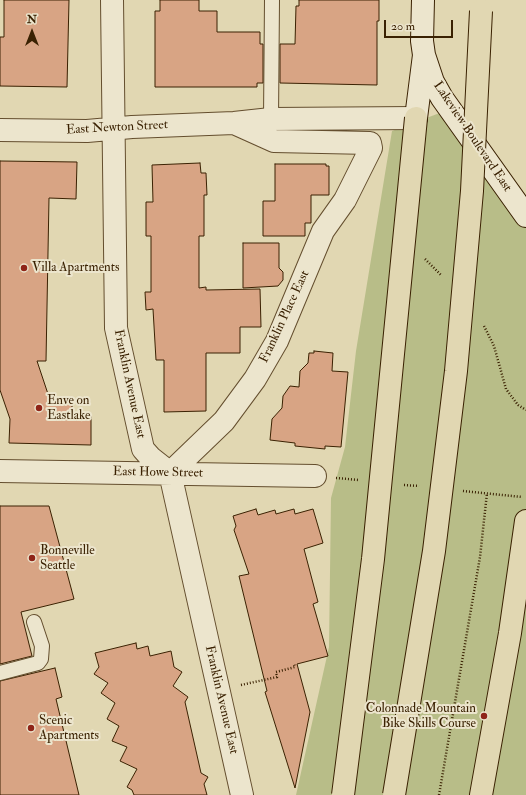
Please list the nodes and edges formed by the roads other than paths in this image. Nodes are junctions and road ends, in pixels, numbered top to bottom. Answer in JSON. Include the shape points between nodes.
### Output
{"nodes":[{"id":1,"x":112,"y":0,"type":"edge"},
{"id":2,"x":272,"y":0,"type":"edge"},
{"id":3,"x":422,"y":0,"type":"edge"},
{"id":4,"x":481,"y":5,"type":"edge"},
{"id":5,"x":424,"y":55,"type":"junction"},
{"id":6,"x":416,"y":118,"type":"junction"},
{"id":7,"x":272,"y":119,"type":"junction"},
{"id":8,"x":234,"y":123,"type":"junction"},
{"id":9,"x":112,"y":128,"type":"junction"},
{"id":10,"x":0,"y":130,"type":"edge"},
{"id":11,"x":370,"y":143,"type":"joint"},
{"id":12,"x":526,"y":216,"type":"edge"},
{"id":13,"x":0,"y":471,"type":"edge"},
{"id":14,"x":170,"y":474,"type":"junction"},
{"id":15,"x":315,"y":476,"type":"dead end"},
{"id":16,"x":526,"y":521,"type":"edge"},
{"id":17,"x":34,"y":622,"type":"dead end"},
{"id":18,"x":0,"y":673,"type":"edge"},
{"id":19,"x":242,"y":795,"type":"edge"},
{"id":20,"x":343,"y":795,"type":"edge"},
{"id":21,"x":394,"y":795,"type":"edge"},
{"id":22,"x":481,"y":795,"type":"edge"}],
"edges":[{"from":1,"to":9,"type":"street","name":"Franklin Avenue East"},
{"from":2,"to":7,"type":"lane"},
{"from":3,"to":5,"type":"street"},
{"from":4,"to":21,"type":"highway","bridge":true,"via":[[472,191],[456,371],[434,551]]},
{"from":5,"to":6,"type":"street"},
{"from":5,"to":12,"type":"street","name":"Lakeview Boulevard East","via":[[442,98]]},
{"from":6,"to":7,"type":"street","name":"East Newton Street"},
{"from":6,"to":20,"type":"highway","bridge":true,"via":[[373,559]]},
{"from":7,"to":8,"type":"street","name":"East Newton Street"},
{"from":8,"to":9,"type":"street","name":"East Newton Street"},
{"from":8,"to":11,"type":"street","name":"East Newton Street","via":[[274,141]]},
{"from":9,"to":10,"type":"street","name":"East Newton Street","via":[[87,131]]},
{"from":9,"to":14,"type":"street","name":"Franklin Avenue East","via":[[116,328],[143,449]]},
{"from":11,"to":14,"type":"street","name":"Franklin Place East","via":[[369,153],[345,200],[323,231],[277,341],[255,379],[224,421]]},
{"from":13,"to":14,"type":"street","name":"East Howe Street"},
{"from":14,"to":15,"type":"street","name":"East Howe Street"},
{"from":14,"to":19,"type":"street","name":"Franklin Avenue East"},
{"from":16,"to":22,"type":"highway"},
{"from":17,"to":18,"type":"lane","via":[[42,646],[41,659],[38,663]]}]}
